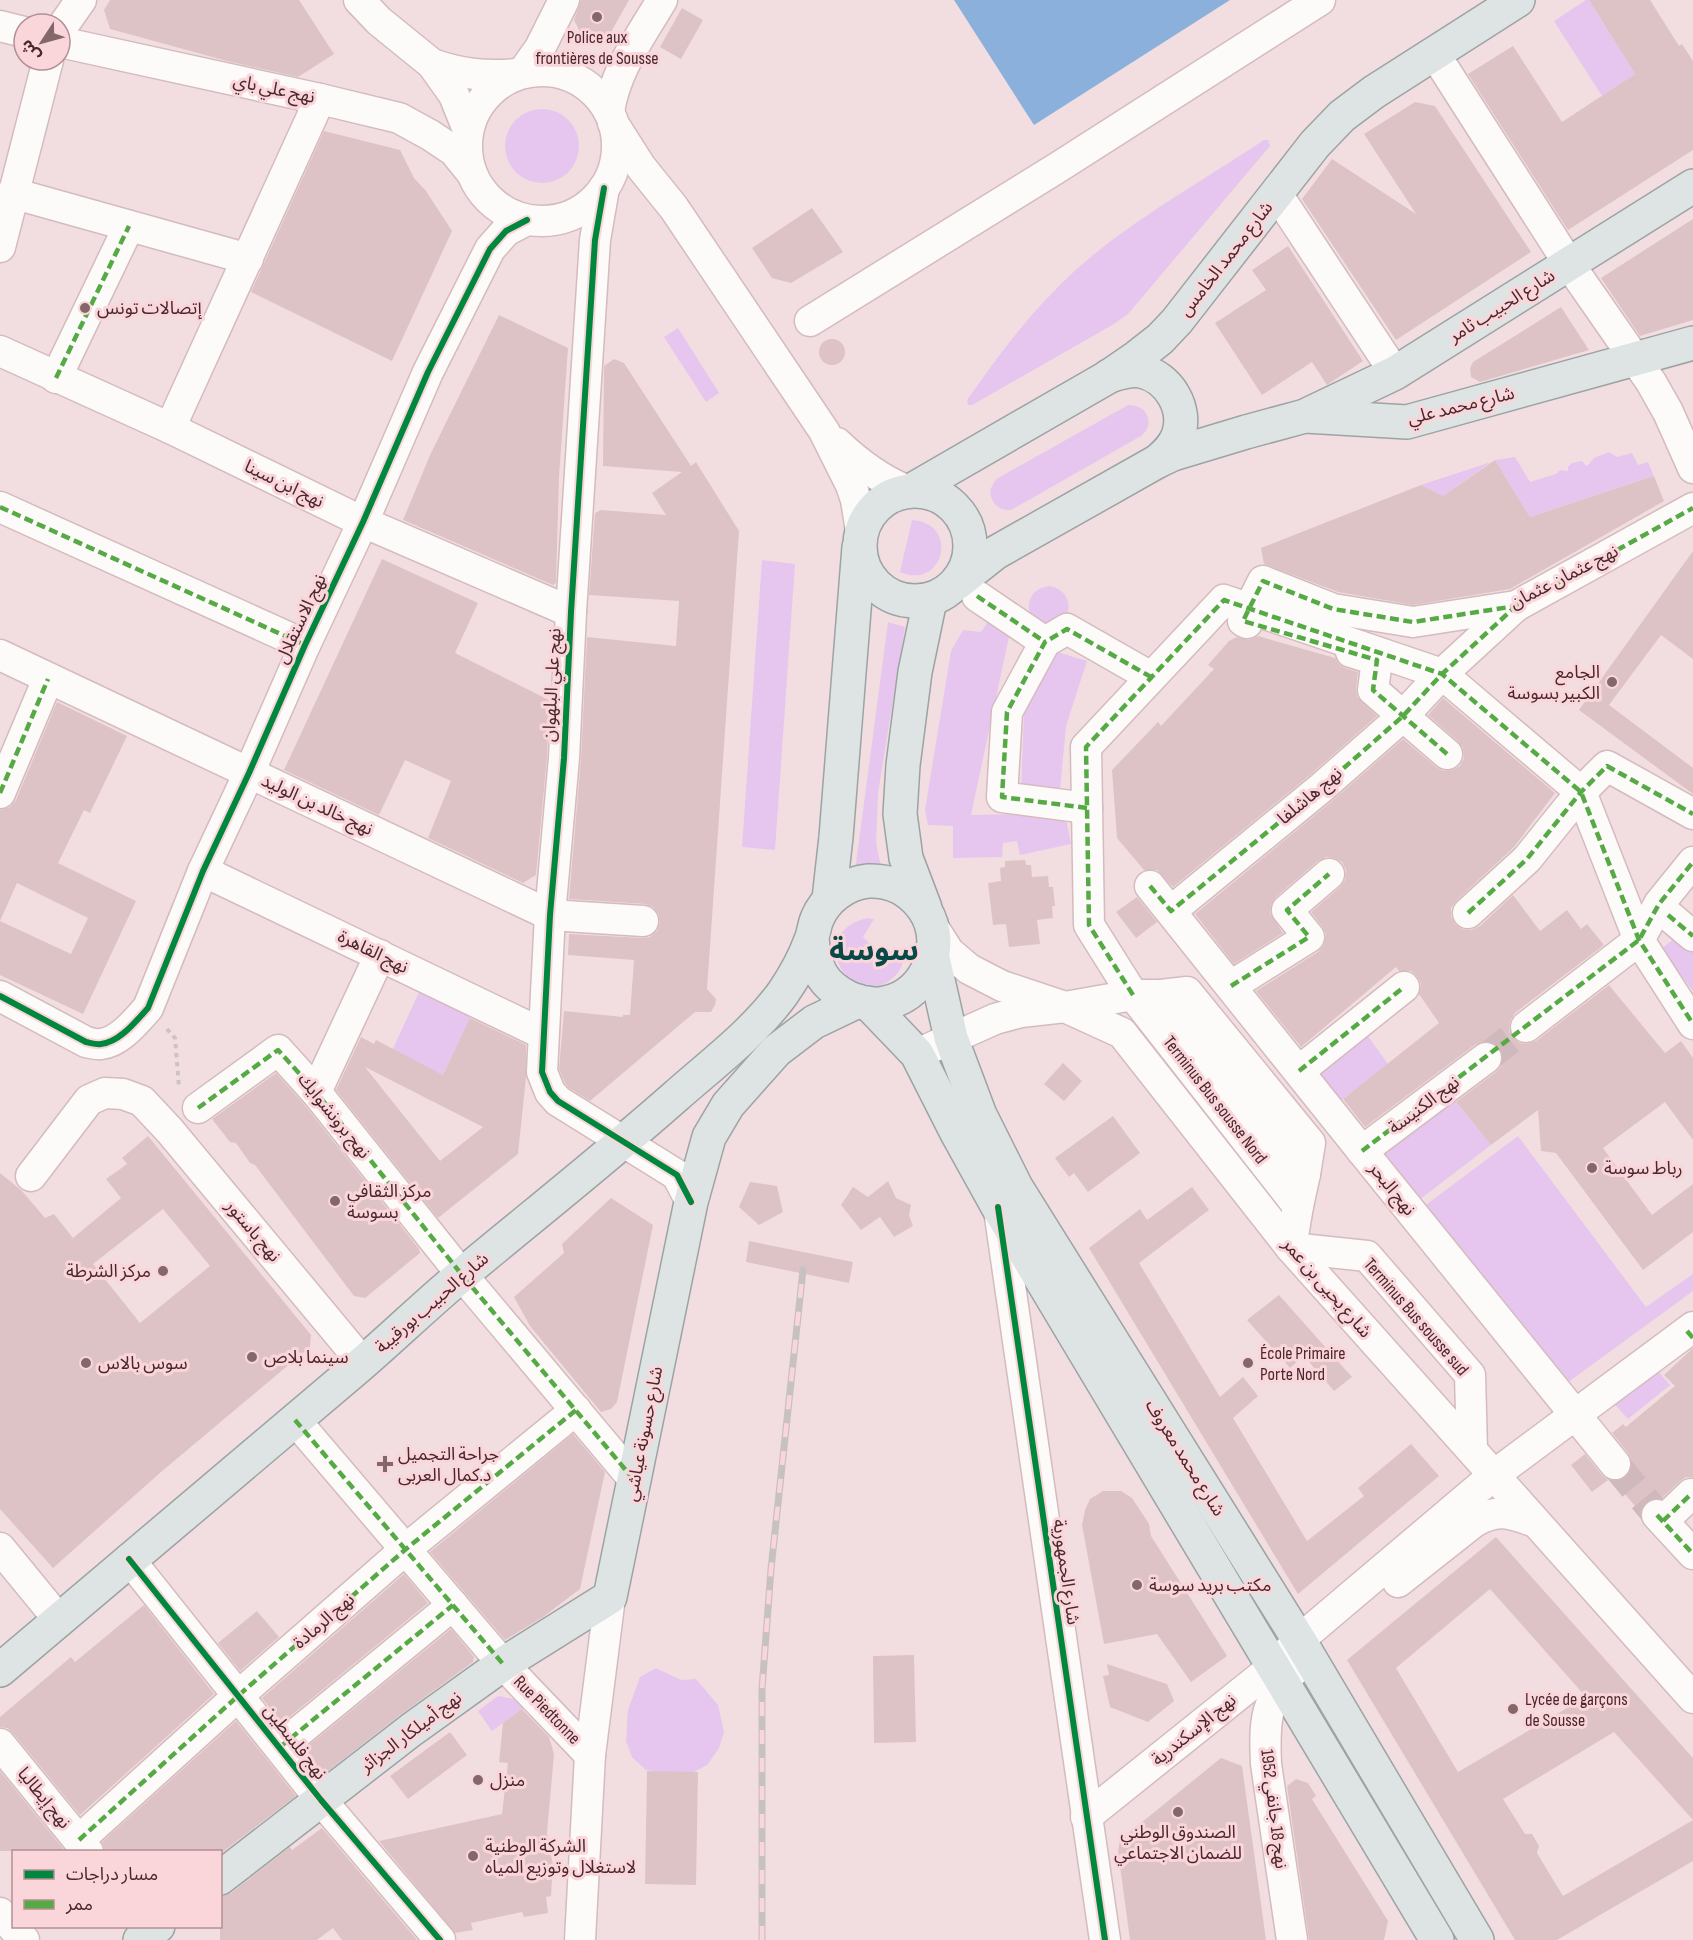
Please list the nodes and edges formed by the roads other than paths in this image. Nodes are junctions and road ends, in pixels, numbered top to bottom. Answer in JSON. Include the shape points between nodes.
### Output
{"nodes":[{"id":1,"x":81,"y":0,"type":"edge"},
{"id":2,"x":359,"y":0,"type":"edge"},
{"id":3,"x":564,"y":0,"type":"edge"},
{"id":4,"x":662,"y":0,"type":"edge"},
{"id":5,"x":1320,"y":0,"type":"edge"},
{"id":6,"x":1518,"y":0,"type":"edge"},
{"id":7,"x":72,"y":13,"type":"edge"},
{"id":8,"x":72,"y":45,"type":"edge"},
{"id":9,"x":1434,"y":53,"type":"junction"},
{"id":10,"x":432,"y":64,"type":"junction"},
{"id":11,"x":45,"y":72,"type":"edge"},
{"id":12,"x":520,"y":73,"type":"junction"},
{"id":13,"x":320,"y":99,"type":"junction"},
{"id":14,"x":611,"y":117,"type":"junction"},
{"id":15,"x":468,"y":130,"type":"junction"},
{"id":16,"x":471,"y":171,"type":"junction"},
{"id":17,"x":607,"y":183,"type":"junction"},
{"id":18,"x":1693,"y":186,"type":"edge"},
{"id":19,"x":12,"y":193,"type":"junction"},
{"id":20,"x":1277,"y":194,"type":"junction"},
{"id":21,"x":487,"y":198,"type":"junction"},
{"id":22,"x":674,"y":208,"type":"junction"},
{"id":23,"x":527,"y":220,"type":"junction"},
{"id":24,"x":129,"y":226,"type":"junction"},
{"id":25,"x":0,"y":247,"type":"edge"},
{"id":26,"x":490,"y":249,"type":"junction"},
{"id":27,"x":248,"y":259,"type":"junction"},
{"id":28,"x":1569,"y":264,"type":"junction"},
{"id":29,"x":810,"y":321,"type":"dead end"},
{"id":30,"x":1693,"y":343,"type":"edge"},
{"id":31,"x":0,"y":351,"type":"edge"},
{"id":32,"x":1634,"y":360,"type":"junction"},
{"id":33,"x":1395,"y":373,"type":"junction"},
{"id":34,"x":1108,"y":376,"type":"junction"},
{"id":35,"x":56,"y":378,"type":"junction"},
{"id":36,"x":1305,"y":416,"type":"junction"},
{"id":37,"x":170,"y":429,"type":"junction"},
{"id":38,"x":824,"y":431,"type":"junction"},
{"id":39,"x":1158,"y":461,"type":"junction"},
{"id":40,"x":1693,"y":468,"type":"edge"},
{"id":41,"x":909,"y":490,"type":"junction"},
{"id":42,"x":0,"y":507,"type":"edge"},
{"id":43,"x":1693,"y":508,"type":"edge"},
{"id":44,"x":363,"y":522,"type":"junction"},
{"id":45,"x":860,"y":539,"type":"junction"},
{"id":46,"x":954,"y":593,"type":"junction"},
{"id":47,"x":1516,"y":606,"type":"junction"},
{"id":48,"x":571,"y":612,"type":"junction"},
{"id":49,"x":1246,"y":615,"type":"junction"},
{"id":50,"x":1045,"y":642,"type":"junction"},
{"id":51,"x":305,"y":645,"type":"junction"},
{"id":52,"x":0,"y":655,"type":"edge"},
{"id":53,"x":1443,"y":674,"type":"junction"},
{"id":54,"x":1151,"y":677,"type":"junction"},
{"id":55,"x":48,"y":679,"type":"junction"},
{"id":56,"x":1402,"y":717,"type":"junction"},
{"id":57,"x":1447,"y":754,"type":"dead end"},
{"id":58,"x":249,"y":773,"type":"junction"},
{"id":59,"x":1581,"y":792,"type":"junction"},
{"id":60,"x":0,"y":793,"type":"edge"},
{"id":61,"x":1087,"y":808,"type":"junction"},
{"id":62,"x":1693,"y":814,"type":"edge"},
{"id":63,"x":1693,"y":862,"type":"edge"},
{"id":64,"x":203,"y":871,"type":"junction"},
{"id":65,"x":1329,"y":874,"type":"dead end"},
{"id":66,"x":1150,"y":886,"type":"dead end"},
{"id":67,"x":829,"y":899,"type":"junction"},
{"id":68,"x":1171,"y":911,"type":"junction"},
{"id":69,"x":1468,"y":914,"type":"dead end"},
{"id":70,"x":550,"y":915,"type":"junction"},
{"id":71,"x":1668,"y":915,"type":"dead end"},
{"id":72,"x":643,"y":921,"type":"dead end"},
{"id":73,"x":930,"y":932,"type":"junction"},
{"id":74,"x":1693,"y":936,"type":"edge"},
{"id":75,"x":812,"y":938,"type":"junction"},
{"id":76,"x":1639,"y":940,"type":"junction"},
{"id":77,"x":380,"y":956,"type":"junction"},
{"id":78,"x":1231,"y":986,"type":"junction"},
{"id":79,"x":1404,"y":987,"type":"dead end"},
{"id":80,"x":1147,"y":995,"type":"junction"},
{"id":81,"x":0,"y":996,"type":"edge"},
{"id":82,"x":863,"y":1002,"type":"junction"},
{"id":83,"x":1065,"y":1007,"type":"junction"},
{"id":84,"x":1693,"y":1024,"type":"edge"},
{"id":85,"x":1526,"y":1027,"type":"tunnel mouth"},
{"id":86,"x":543,"y":1034,"type":"junction"},
{"id":87,"x":951,"y":1038,"type":"junction"},
{"id":88,"x":918,"y":1054,"type":"junction"},
{"id":89,"x":1486,"y":1058,"type":"tunnel mouth"},
{"id":90,"x":1299,"y":1071,"type":"junction"},
{"id":91,"x":316,"y":1092,"type":"junction"},
{"id":92,"x":198,"y":1108,"type":"road end"},
{"id":93,"x":625,"y":1141,"type":"junction"},
{"id":94,"x":1362,"y":1151,"type":"junction"},
{"id":95,"x":31,"y":1176,"type":"dead end"},
{"id":96,"x":691,"y":1202,"type":"junction"},
{"id":97,"x":1298,"y":1206,"type":"junction"},
{"id":98,"x":998,"y":1207,"type":"junction"},
{"id":99,"x":1291,"y":1248,"type":"junction"},
{"id":100,"x":462,"y":1275,"type":"junction"},
{"id":101,"x":1691,"y":1332,"type":"edge"},
{"id":102,"x":363,"y":1363,"type":"junction"},
{"id":103,"x":576,"y":1410,"type":"junction"},
{"id":104,"x":1575,"y":1413,"type":"junction"},
{"id":105,"x":295,"y":1420,"type":"junction"},
{"id":106,"x":1472,"y":1450,"type":"junction"},
{"id":107,"x":1615,"y":1464,"type":"tunnel mouth"},
{"id":108,"x":1494,"y":1475,"type":"junction"},
{"id":109,"x":635,"y":1481,"type":"junction"},
{"id":110,"x":1691,"y":1494,"type":"dead end"},
{"id":111,"x":1535,"y":1522,"type":"junction"},
{"id":112,"x":0,"y":1548,"type":"edge"},
{"id":113,"x":406,"y":1549,"type":"junction"},
{"id":114,"x":1693,"y":1554,"type":"edge"},
{"id":115,"x":129,"y":1559,"type":"junction"},
{"id":116,"x":610,"y":1597,"type":"junction"},
{"id":117,"x":453,"y":1605,"type":"junction"},
{"id":118,"x":60,"y":1620,"type":"junction"},
{"id":119,"x":1304,"y":1648,"type":"junction"},
{"id":120,"x":503,"y":1664,"type":"junction"},
{"id":121,"x":0,"y":1670,"type":"edge"},
{"id":122,"x":1278,"y":1674,"type":"junction"},
{"id":123,"x":239,"y":1695,"type":"junction"},
{"id":124,"x":1693,"y":1698,"type":"edge"},
{"id":125,"x":0,"y":1744,"type":"edge"},
{"id":126,"x":280,"y":1747,"type":"junction"},
{"id":127,"x":590,"y":1755,"type":"junction"},
{"id":128,"x":321,"y":1800,"type":"junction"},
{"id":129,"x":1086,"y":1817,"type":"junction"},
{"id":130,"x":83,"y":1846,"type":"edge"},
{"id":131,"x":222,"y":1876,"type":"edge"},
{"id":132,"x":0,"y":1913,"type":"edge"},
{"id":133,"x":12,"y":1926,"type":"edge"},
{"id":134,"x":13,"y":1928,"type":"edge"},
{"id":135,"x":1432,"y":1938,"type":"edge"},
{"id":136,"x":24,"y":1940,"type":"edge"},
{"id":137,"x":440,"y":1940,"type":"edge"},
{"id":138,"x":580,"y":1940,"type":"edge"},
{"id":139,"x":1105,"y":1940,"type":"edge"},
{"id":140,"x":1292,"y":1940,"type":"edge"},
{"id":141,"x":1477,"y":1940,"type":"edge"}],
"edges":[{"from":1,"to":7,"type":"street"},
{"from":2,"to":10,"type":"street"},
{"from":3,"to":12,"type":"street","via":[[540,48]]},
{"from":4,"to":14,"type":"street","via":[[621,69],[612,93]]},
{"from":5,"to":29,"type":"street"},
{"from":6,"to":9,"type":"main road","name":"شارع محمد الخامس"},
{"from":8,"to":13,"type":"street","name":"نهج علي باي"},
{"from":9,"to":20,"type":"main road","name":"شارع محمد الخامس","via":[[1342,116]]},
{"from":9,"to":28,"type":"street"},
{"from":10,"to":12,"type":"street","via":[[474,75]]},
{"from":10,"to":15,"type":"street","via":[[454,95]]},
{"from":11,"to":19,"type":"street"},
{"from":12,"to":14,"type":"street","via":[[543,70],[573,77],[598,95]]},
{"from":12,"to":15,"type":"street","via":[[485,95]]},
{"from":13,"to":16,"type":"street","name":"نهج علي باي","via":[[399,118],[454,151]]},
{"from":13,"to":27,"type":"street"},
{"from":14,"to":17,"type":"street","via":[[617,141],[616,160]]},
{"from":14,"to":22,"type":"street","via":[[641,167]]},
{"from":15,"to":16,"type":"street","via":[[466,144]]},
{"from":16,"to":21,"type":"street"},
{"from":17,"to":22,"type":"street","via":[[643,190]]},
{"from":17,"to":23,"type":"street","via":[[579,212],[562,219]]},
{"from":17,"to":48,"type":"street","name":"نهج علي البلهوان","via":[[596,240]]},
{"from":18,"to":28,"type":"main road","name":"شارع الحبيب ثامر"},
{"from":19,"to":24,"type":"street"},
{"from":19,"to":25,"type":"street"},
{"from":20,"to":33,"type":"street"},
{"from":20,"to":34,"type":"main road","name":"شارع محمد الخامس","via":[[1177,321],[1145,351]]},
{"from":21,"to":23,"type":"street"},
{"from":21,"to":26,"type":"street","name":"نهج الاستقلال","via":[[492,225]]},
{"from":22,"to":38,"type":"street"},
{"from":23,"to":26,"type":"street","name":"نهج الاستقلال","via":[[506,231]]},
{"from":24,"to":27,"type":"street"},
{"from":24,"to":35,"type":"street"},
{"from":26,"to":44,"type":"street","name":"نهج الاستقلال","via":[[428,372]]},
{"from":27,"to":37,"type":"street"},
{"from":28,"to":32,"type":"street"},
{"from":28,"to":33,"type":"main road","name":"شارع الحبيب ثامر"},
{"from":30,"to":32,"type":"main road","name":"شارع محمد علي"},
{"from":31,"to":35,"type":"street","name":"نهج ابن سينا"},
{"from":32,"to":36,"type":"main road","name":"شارع محمد علي","via":[[1407,422]]},
{"from":32,"to":40,"type":"street","via":[[1668,412]]},
{"from":33,"to":36,"type":"main road","name":"شارع الحبيب ثامر"},
{"from":34,"to":39,"type":"main road","via":[[1141,371],[1156,377],[1178,402],[1178,436]]},
{"from":34,"to":41,"type":"main road","name":"شارع محمد الخامس"},
{"from":35,"to":37,"type":"street","name":"نهج ابن سينا"},
{"from":36,"to":39,"type":"main road","name":"شارع محمد علي"},
{"from":37,"to":44,"type":"street","name":"نهج ابن سينا"},
{"from":38,"to":41,"type":"street","via":[[858,463]]},
{"from":38,"to":45,"type":"street","via":[[851,485]]},
{"from":39,"to":46,"type":"main road","via":[[995,553]]},
{"from":41,"to":45,"type":"main road","via":[[883,500],[866,519]]},
{"from":41,"to":46,"type":"main road","via":[[930,492],[947,501],[968,530],[970,549],[966,567]]},
{"from":42,"to":51,"type":"street"},
{"from":43,"to":47,"type":"street","name":"نهج عثمان عثمان"},
{"from":44,"to":48,"type":"street","name":"نهج ابن سينا"},
{"from":44,"to":51,"type":"street","name":"نهج الاستقلال"},
{"from":45,"to":46,"type":"main road","via":[[866,572],[885,593],[914,602]]},
{"from":45,"to":67,"type":"main road"},
{"from":46,"to":50,"type":"street"},
{"from":46,"to":73,"type":"main road","name":"شارع محمد معروف","via":[[915,672],[903,765],[900,814],[906,858]]},
{"from":47,"to":49,"type":"street","name":"نهج عثمان عثمان","via":[[1413,622],[1333,609],[1263,581]]},
{"from":47,"to":53,"type":"street","name":"نهج هاشلفا"},
{"from":48,"to":70,"type":"street","name":"نهج علي البلهوان","via":[[564,758]]},
{"from":49,"to":53,"type":"street"},
{"from":49,"to":54,"type":"street","name":"Terminus Bus sousse Nord","via":[[1224,600]]},
{"from":49,"to":56,"type":"street","via":[[1377,660],[1373,690]]},
{"from":50,"to":54,"type":"street","via":[[1067,628]]},
{"from":50,"to":61,"type":"street","via":[[1007,712],[1002,797]]},
{"from":51,"to":58,"type":"street","name":"نهج الاستقلال"},
{"from":52,"to":55,"type":"street","name":"نهج خالد بن الوليد"},
{"from":53,"to":56,"type":"street","name":"نهج هاشلفا"},
{"from":53,"to":59,"type":"street"},
{"from":54,"to":61,"type":"street","name":"Terminus Bus sousse Nord","via":[[1086,747]]},
{"from":55,"to":58,"type":"street","name":"نهج خالد بن الوليد"},
{"from":55,"to":60,"type":"street"},
{"from":56,"to":57,"type":"street"},
{"from":56,"to":68,"type":"street","name":"نهج هاشلفا"},
{"from":58,"to":64,"type":"street","name":"نهج الاستقلال"},
{"from":58,"to":70,"type":"street","name":"نهج خالد بن الوليد"},
{"from":59,"to":62,"type":"street","via":[[1607,766]]},
{"from":59,"to":69,"type":"street","via":[[1527,859]]},
{"from":59,"to":76,"type":"street"},
{"from":61,"to":80,"type":"street","name":"Terminus Bus sousse Nord","via":[[1089,925]]},
{"from":63,"to":76,"type":"street","via":[[1659,904]]},
{"from":64,"to":77,"type":"street","name":"نهج القاهرة"},
{"from":64,"to":81,"type":"street","name":"نهج الاستقلال","via":[[148,1008],[115,1039],[102,1044],[86,1042]]},
{"from":65,"to":78,"type":"street","via":[[1287,910],[1309,937]]},
{"from":66,"to":68,"type":"street","name":"نهج البحر"},
{"from":67,"to":73,"type":"main road","via":[[862,881],[898,886],[914,896]]},
{"from":67,"to":75,"type":"main road","via":[[820,911]]},
{"from":68,"to":78,"type":"street","name":"نهج البحر"},
{"from":70,"to":72,"type":"street","name":"نهج خالد بن الوليد"},
{"from":70,"to":86,"type":"street","name":"نهج علي البلهوان"},
{"from":71,"to":74,"type":"street"},
{"from":73,"to":82,"type":"main road","via":[[926,974],[916,986],[885,1004]]},
{"from":73,"to":83,"type":"street","name":"شارع يحيى بن عمر","via":[[969,969],[1002,986]]},
{"from":73,"to":87,"type":"main road","name":"شارع محمد معروف"},
{"from":75,"to":82,"type":"main road","via":[[814,957],[822,975],[850,999]]},
{"from":75,"to":93,"type":"main road","name":"شارع الحبيب بورقيبة","via":[[794,975],[771,1008]]},
{"from":76,"to":84,"type":"street"},
{"from":76,"to":85,"type":"street"},
{"from":77,"to":86,"type":"street","name":"نهج القاهرة"},
{"from":77,"to":91,"type":"street"},
{"from":78,"to":90,"type":"street","name":"نهج البحر"},
{"from":79,"to":90,"type":"street"},
{"from":80,"to":83,"type":"street"},
{"from":80,"to":97,"type":"street","name":"Terminus Bus sousse Nord"},
{"from":80,"to":97,"type":"street","via":[[1187,992],[1310,1143]]},
{"from":82,"to":88,"type":"main road","name":"شارع محمد معروف"},
{"from":82,"to":96,"type":"main road","name":"شارع حسونة عياشي","via":[[832,1012],[797,1033],[740,1090],[709,1137]]},
{"from":83,"to":87,"type":"street","via":[[995,1019]]},
{"from":83,"to":99,"type":"street","name":"شارع يحيى بن عمر","via":[[1122,1033]]},
{"from":86,"to":93,"type":"street","name":"نهج علي البلهوان","via":[[542,1072],[550,1092],[558,1101]]},
{"from":87,"to":88,"type":"street"},
{"from":87,"to":119,"type":"main road","name":"شارع محمد معروف","via":[[980,1115],[1016,1187]]},
{"from":88,"to":98,"type":"main road","name":"شارع محمد معروف"},
{"from":89,"to":94,"type":"street","name":"نهج الكنيسة"},
{"from":90,"to":94,"type":"street","name":"نهج البحر"},
{"from":91,"to":92,"type":"street","name":"نهج برونشوايك","via":[[278,1050]]},
{"from":91,"to":100,"type":"street","name":"نهج برونشوايك"},
{"from":93,"to":96,"type":"street","name":"نهج علي البلهوان","via":[[677,1175]]},
{"from":93,"to":100,"type":"main road","name":"شارع الحبيب بورقيبة"},
{"from":94,"to":104,"type":"street","name":"نهج البحر"},
{"from":95,"to":102,"type":"street","name":"نهج باستور","via":[[89,1100],[105,1093],[142,1101]]},
{"from":96,"to":109,"type":"main road","name":"شارع حسونة عياشي"},
{"from":97,"to":99,"type":"street"},
{"from":98,"to":122,"type":"main road","name":"شارع محمد معروف"},
{"from":98,"to":129,"type":"street","name":"شارع الجمهورية"},
{"from":99,"to":106,"type":"street","name":"شارع يحيى بن عمر"},
{"from":99,"to":106,"type":"street","name":"Terminus Bus sousse sud","via":[[1367,1256],[1470,1375]]},
{"from":100,"to":102,"type":"main road","name":"شارع الحبيب بورقيبة"},
{"from":100,"to":103,"type":"street","name":"نهج برونشوايك"},
{"from":101,"to":104,"type":"street"},
{"from":102,"to":105,"type":"main road","name":"شارع الحبيب بورقيبة"},
{"from":103,"to":109,"type":"street","name":"نهج برونشوايك"},
{"from":103,"to":113,"type":"street","name":"نهج الرمادة"},
{"from":104,"to":107,"type":"street","name":"نهج البحر"},
{"from":104,"to":108,"type":"street"},
{"from":105,"to":113,"type":"street","name":"Rue Piedtonne"},
{"from":105,"to":115,"type":"main road","name":"شارع الحبيب بورقيبة"},
{"from":106,"to":108,"type":"street","name":"شارع يحيى بن عمر"},
{"from":108,"to":111,"type":"street","name":"شارع يحيى بن عمر"},
{"from":108,"to":119,"type":"street"},
{"from":109,"to":116,"type":"main road","name":"شارع حسونة عياشي"},
{"from":110,"to":114,"type":"street","via":[[1660,1518]]},
{"from":111,"to":119,"type":"street","via":[[1512,1513],[1496,1512],[1474,1522]]},
{"from":111,"to":124,"type":"street","name":"شارع يحيى بن عمر"},
{"from":112,"to":118,"type":"street"},
{"from":113,"to":117,"type":"street","name":"Rue Piedtonne"},
{"from":113,"to":123,"type":"street","name":"نهج الرمادة"},
{"from":115,"to":118,"type":"main road","name":"شارع الحبيب بورقيبة"},
{"from":115,"to":123,"type":"street","name":"نهج فلسطين"},
{"from":116,"to":120,"type":"main road","name":"نهج أميلكار الجزائر"},
{"from":116,"to":127,"type":"street","name":"شارع حسونة عياشي"},
{"from":117,"to":120,"type":"street","name":"Rue Piedtonne"},
{"from":117,"to":126,"type":"street"},
{"from":118,"to":121,"type":"main road","name":"شارع الحبيب بورقيبة"},
{"from":119,"to":122,"type":"street","name":"نهج الإسكندرية"},
{"from":119,"to":141,"type":"main road","name":"شارع محمد معروف"},
{"from":120,"to":127,"type":"street","name":"Rue Piedtonne"},
{"from":120,"to":128,"type":"main road","name":"نهج أميلكار الجزائر"},
{"from":122,"to":129,"type":"street","name":"نهج الإسكندرية"},
{"from":122,"to":135,"type":"main road","name":"شارع محمد معروف"},
{"from":122,"to":140,"type":"street","name":"نهج 18 جانفي 1952","via":[[1268,1708],[1266,1764]]},
{"from":123,"to":126,"type":"street","name":"نهج فلسطين"},
{"from":123,"to":130,"type":"street","name":"نهج الرمادة"},
{"from":125,"to":130,"type":"street","name":"نهج إيطاليا"},
{"from":126,"to":128,"type":"street","name":"نهج فلسطين"},
{"from":127,"to":138,"type":"street","name":"شارع حسونة عياشي"},
{"from":128,"to":131,"type":"main road","name":"نهج أميلكار الجزائر"},
{"from":128,"to":137,"type":"street","name":"نهج فلسطين"},
{"from":129,"to":139,"type":"street","name":"شارع الجمهورية"},
{"from":132,"to":133,"type":"street"},
{"from":134,"to":136,"type":"street"}]}
